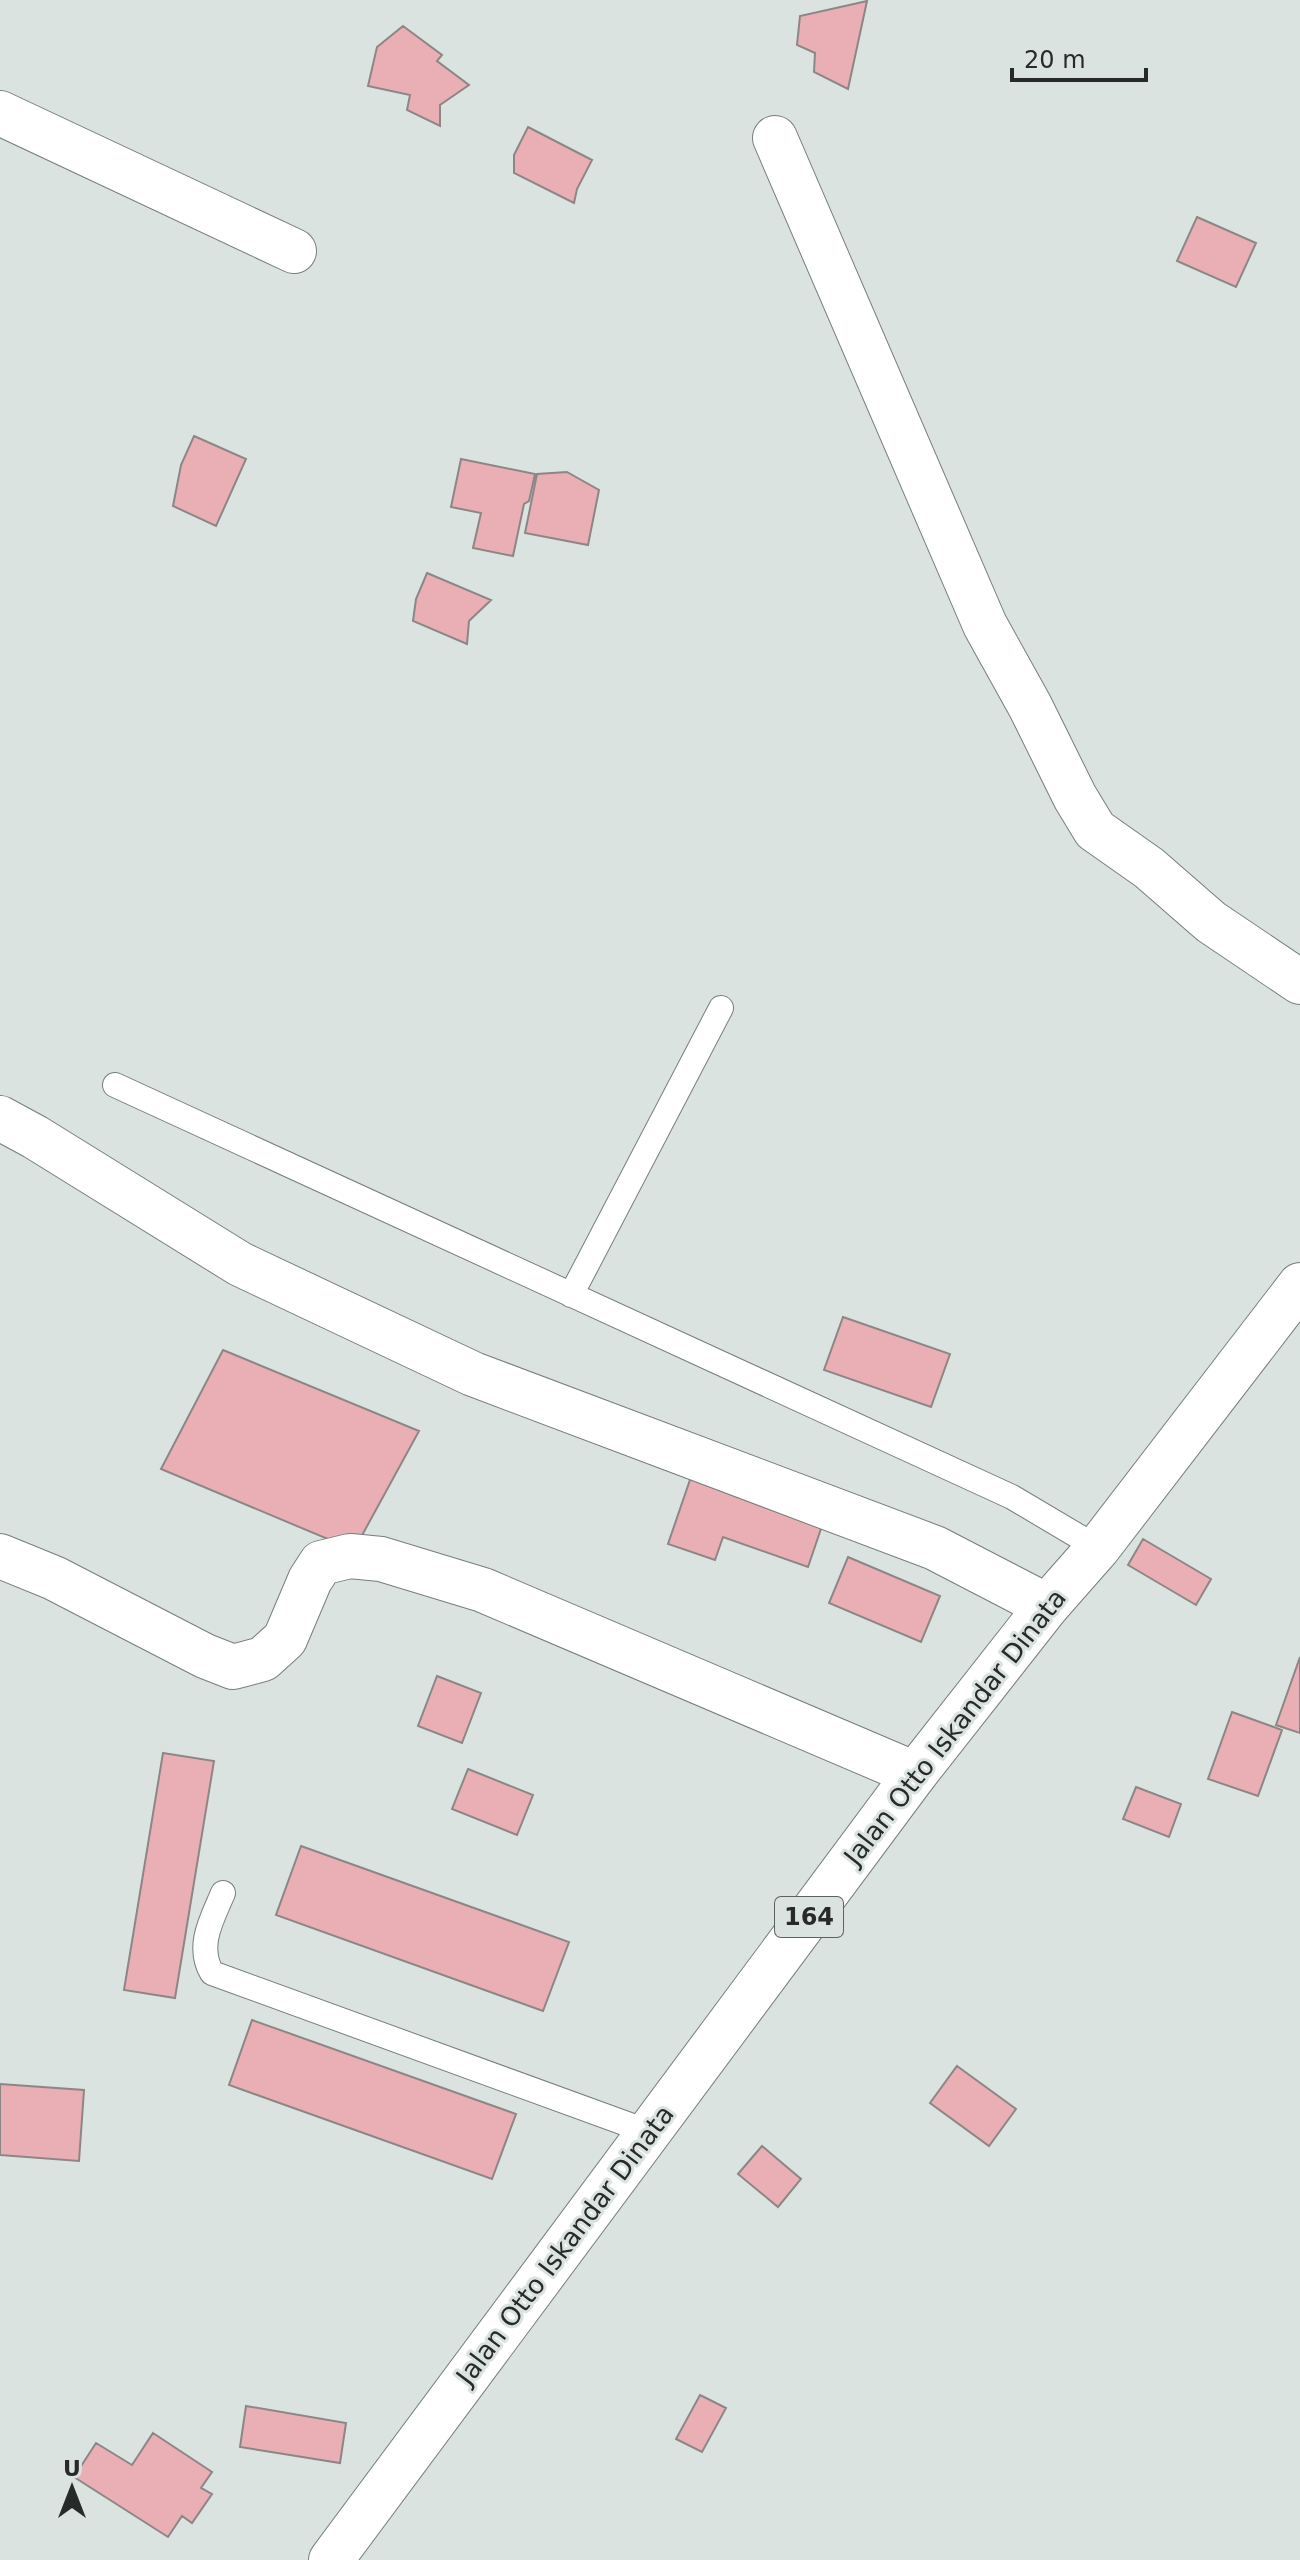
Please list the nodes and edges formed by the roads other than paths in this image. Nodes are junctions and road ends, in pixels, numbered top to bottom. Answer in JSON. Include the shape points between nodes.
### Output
{"nodes":[{"id":1,"x":0,"y":113,"type":"edge"},
{"id":2,"x":775,"y":138,"type":"dead end"},
{"id":3,"x":294,"y":251,"type":"dead end"},
{"id":4,"x":1300,"y":982,"type":"edge"},
{"id":5,"x":721,"y":1008,"type":"dead end"},
{"id":6,"x":115,"y":1085,"type":"dead end"},
{"id":7,"x":0,"y":1118,"type":"edge"},
{"id":8,"x":1300,"y":1285,"type":"edge"},
{"id":9,"x":571,"y":1295,"type":"junction"},
{"id":10,"x":1098,"y":1548,"type":"junction"},
{"id":11,"x":0,"y":1556,"type":"edge"},
{"id":12,"x":1047,"y":1606,"type":"junction"},
{"id":13,"x":915,"y":1774,"type":"junction"},
{"id":14,"x":223,"y":1893,"type":"dead end"},
{"id":15,"x":649,"y":2132,"type":"junction"},
{"id":16,"x":331,"y":2560,"type":"edge"}],
"edges":[{"from":1,"to":3,"type":"street"},
{"from":2,"to":4,"type":"street","via":[[985,625],[1095,830],[1211,922]]},
{"from":5,"to":9,"type":"lane"},
{"from":6,"to":9,"type":"lane"},
{"from":7,"to":12,"type":"street","via":[[240,1264],[473,1374],[935,1548]]},
{"from":8,"to":10,"type":"street","name":"Jalan Otto Iskandar Dinata","number":"164"},
{"from":9,"to":10,"type":"lane","via":[[1012,1497]]},
{"from":10,"to":12,"type":"street","name":"Jalan Otto Iskandar Dinata","number":"164"},
{"from":11,"to":13,"type":"street","via":[[233,1667],[263,1659],[285,1639],[321,1563],[350,1556],[381,1559],[483,1590]]},
{"from":12,"to":13,"type":"street","name":"Jalan Otto Iskandar Dinata","number":"164"},
{"from":13,"to":15,"type":"street","name":"Jalan Otto Iskandar Dinata","number":"164"},
{"from":14,"to":15,"type":"lane","via":[[205,1937],[212,1973]]},
{"from":15,"to":16,"type":"street","name":"Jalan Otto Iskandar Dinata","number":"164"}]}
